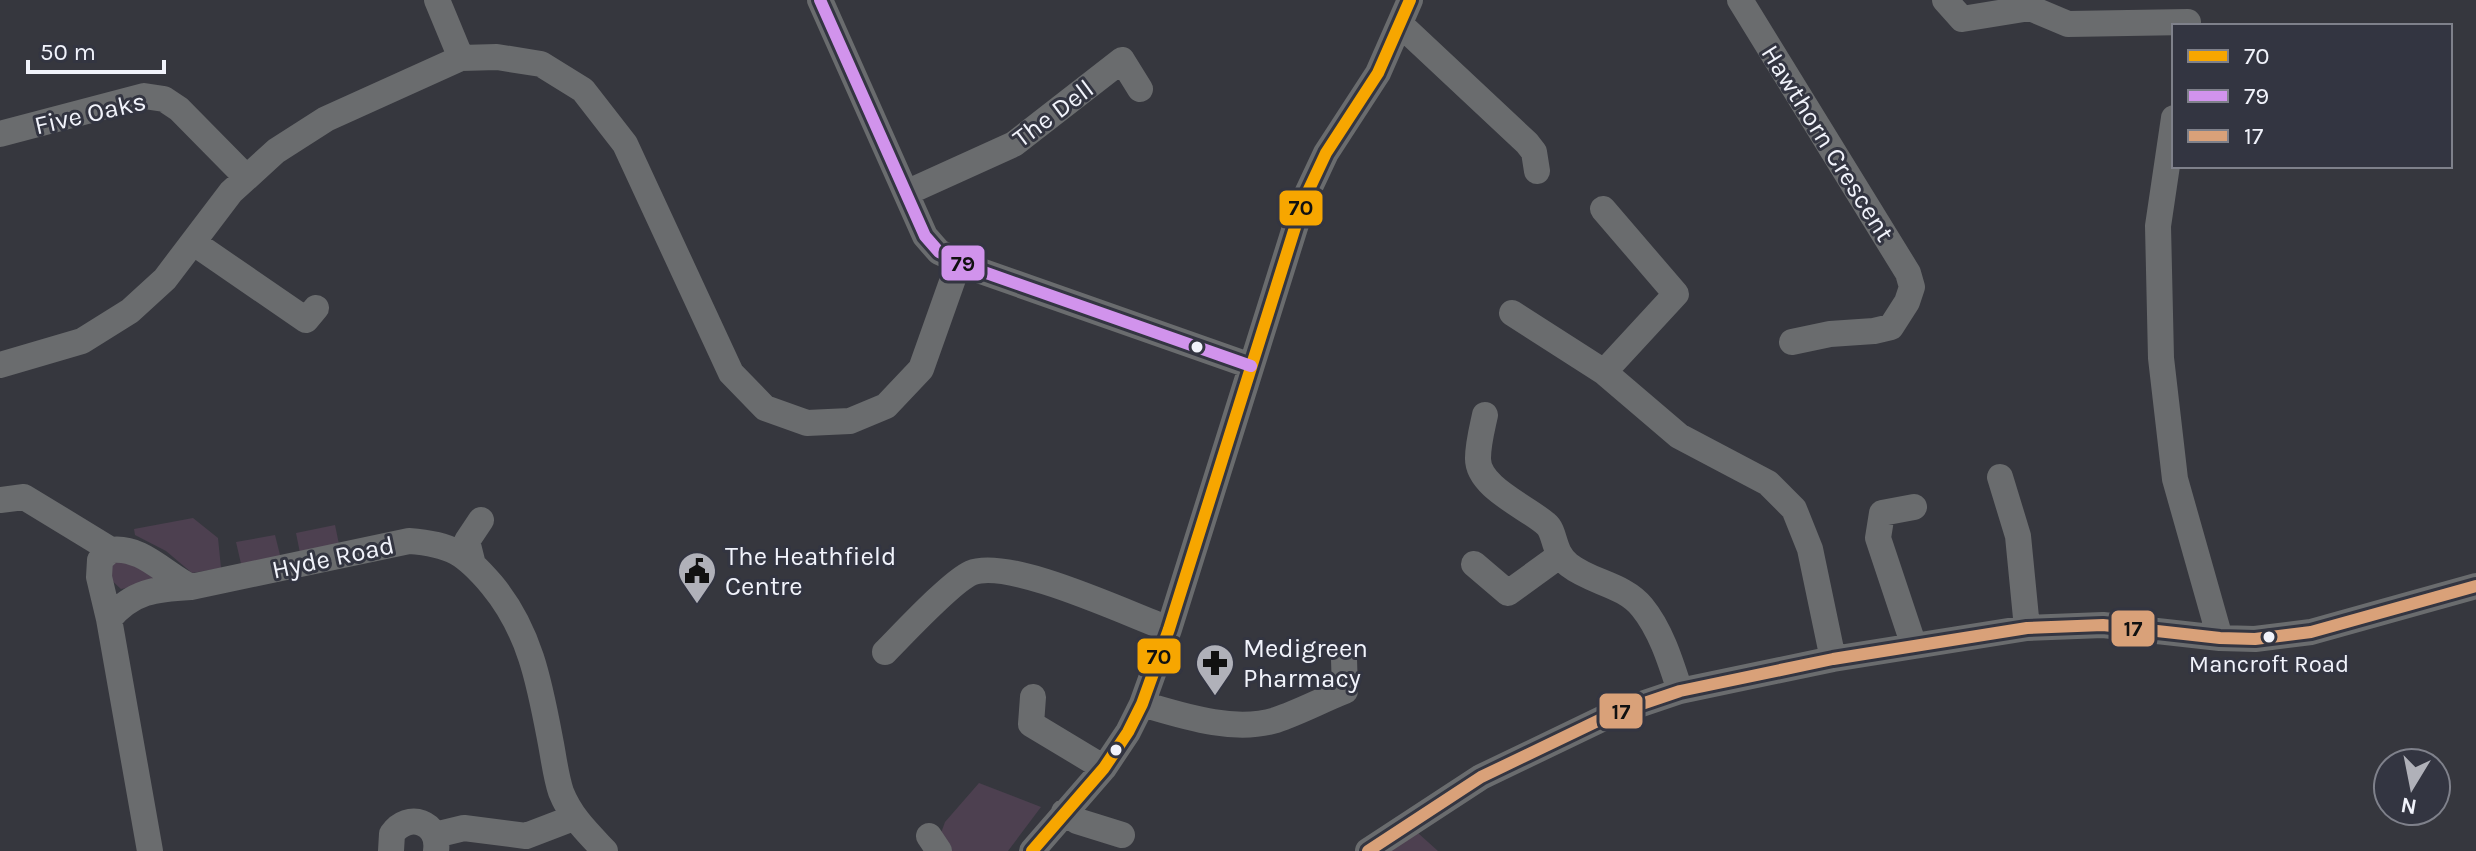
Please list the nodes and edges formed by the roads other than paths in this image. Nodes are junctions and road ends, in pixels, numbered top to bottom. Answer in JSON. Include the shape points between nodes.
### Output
{"nodes":[{"id":1,"x":437,"y":0,"type":"edge"},
{"id":2,"x":820,"y":0,"type":"edge"},
{"id":3,"x":1410,"y":0,"type":"edge"},
{"id":4,"x":1740,"y":0,"type":"edge"},
{"id":5,"x":1945,"y":0,"type":"edge"},
{"id":6,"x":2189,"y":16,"type":"edge"},
{"id":7,"x":1401,"y":25,"type":"junction"},
{"id":8,"x":461,"y":58,"type":"junction"},
{"id":9,"x":1140,"y":89,"type":"dead end"},
{"id":10,"x":2172,"y":132,"type":"edge"},
{"id":11,"x":0,"y":134,"type":"edge"},
{"id":12,"x":1537,"y":171,"type":"dead end"},
{"id":13,"x":246,"y":177,"type":"junction"},
{"id":14,"x":906,"y":193,"type":"junction"},
{"id":15,"x":1603,"y":209,"type":"dead end"},
{"id":16,"x":194,"y":243,"type":"junction"},
{"id":17,"x":959,"y":262,"type":"junction"},
{"id":18,"x":1512,"y":313,"type":"dead end"},
{"id":19,"x":307,"y":320,"type":"dead end"},
{"id":20,"x":1792,"y":342,"type":"dead end"},
{"id":21,"x":0,"y":365,"type":"edge"},
{"id":22,"x":1251,"y":366,"type":"junction"},
{"id":23,"x":1604,"y":372,"type":"junction"},
{"id":24,"x":1485,"y":415,"type":"dead end"},
{"id":25,"x":2000,"y":477,"type":"dead end"},
{"id":26,"x":0,"y":500,"type":"edge"},
{"id":27,"x":1914,"y":507,"type":"dead end"},
{"id":28,"x":481,"y":520,"type":"dead end"},
{"id":29,"x":111,"y":550,"type":"junction"},
{"id":30,"x":1559,"y":556,"type":"junction"},
{"id":31,"x":472,"y":561,"type":"junction"},
{"id":32,"x":1474,"y":564,"type":"dead end"},
{"id":33,"x":2476,"y":586,"type":"edge"},
{"id":34,"x":191,"y":587,"type":"junction"},
{"id":35,"x":109,"y":619,"type":"junction"},
{"id":36,"x":2027,"y":628,"type":"junction"},
{"id":37,"x":1169,"y":629,"type":"junction"},
{"id":38,"x":2220,"y":638,"type":"junction"},
{"id":39,"x":1914,"y":646,"type":"junction"},
{"id":40,"x":885,"y":652,"type":"dead end"},
{"id":41,"x":1344,"y":659,"type":"dead end"},
{"id":42,"x":1833,"y":659,"type":"junction"},
{"id":43,"x":1680,"y":691,"type":"junction"},
{"id":44,"x":1033,"y":697,"type":"dead end"},
{"id":45,"x":1142,"y":704,"type":"junction"},
{"id":46,"x":1104,"y":768,"type":"junction"},
{"id":47,"x":1064,"y":812,"type":"junction"},
{"id":48,"x":573,"y":818,"type":"junction"},
{"id":49,"x":1122,"y":835,"type":"dead end"},
{"id":50,"x":435,"y":843,"type":"edge"},
{"id":51,"x":150,"y":851,"type":"edge"},
{"id":52,"x":391,"y":851,"type":"edge"},
{"id":53,"x":605,"y":851,"type":"edge"},
{"id":54,"x":1032,"y":851,"type":"edge"},
{"id":55,"x":1368,"y":851,"type":"edge"}],
"edges":[{"from":1,"to":8,"type":"street"},
{"from":2,"to":14,"type":"street"},
{"from":3,"to":7,"type":"street"},
{"from":4,"to":20,"type":"street","name":"Hawthorn Crescent","via":[[1912,287],[1891,327]]},
{"from":5,"to":6,"type":"street","via":[[1962,19],[2030,8],[2068,24]]},
{"from":7,"to":12,"type":"street","via":[[1527,143]]},
{"from":7,"to":22,"type":"street","via":[[1303,202]]},
{"from":8,"to":13,"type":"street","via":[[326,119]]},
{"from":8,"to":17,"type":"street","via":[[541,64],[583,90],[625,145],[731,373],[765,408],[807,423],[850,421],[886,406],[921,369]]},
{"from":9,"to":14,"type":"street","name":"The Dell","via":[[1122,60],[1014,144]]},
{"from":10,"to":38,"type":"street","via":[[2158,226],[2161,358],[2175,479]]},
{"from":11,"to":13,"type":"street","name":"Five Oaks","via":[[144,96],[164,99]]},
{"from":13,"to":16,"type":"street"},
{"from":14,"to":17,"type":"street","via":[[930,244]]},
{"from":15,"to":23,"type":"street","via":[[1684,300]]},
{"from":16,"to":19,"type":"street"},
{"from":16,"to":21,"type":"street","via":[[130,311],[82,341]]},
{"from":17,"to":22,"type":"street"},
{"from":18,"to":23,"type":"street"},
{"from":22,"to":37,"type":"street"},
{"from":23,"to":42,"type":"street","via":[[1679,436],[1768,483],[1794,509],[1810,549]]},
{"from":24,"to":30,"type":"street","via":[[1477,461],[1484,477],[1525,510],[1557,517]]},
{"from":25,"to":36,"type":"street","via":[[2018,536]]},
{"from":26,"to":29,"type":"street","via":[[24,497]]},
{"from":27,"to":39,"type":"street","via":[[1882,513],[1878,538]]},
{"from":28,"to":31,"type":"street","via":[[467,541]]},
{"from":29,"to":34,"type":"street","via":[[138,552]]},
{"from":29,"to":35,"type":"street","via":[[100,560],[99,577]]},
{"from":30,"to":32,"type":"street","via":[[1502,598]]},
{"from":30,"to":43,"type":"street","via":[[1570,567],[1621,589],[1644,610]]},
{"from":31,"to":34,"type":"street","name":"Hyde Road","via":[[433,543],[409,541]]},
{"from":31,"to":48,"type":"street","name":"Hyde Road","via":[[509,606],[528,643],[560,790]]},
{"from":33,"to":38,"type":"street","via":[[2311,632]]},
{"from":34,"to":35,"type":"street","name":"Hyde Road","via":[[157,589],[124,601]]},
{"from":35,"to":51,"type":"street"},
{"from":36,"to":38,"type":"street","via":[[2103,625]]},
{"from":36,"to":39,"type":"street"},
{"from":37,"to":40,"type":"street","via":[[1027,576],[1001,570],[973,572],[962,578],[925,631]]},
{"from":37,"to":45,"type":"street"},
{"from":39,"to":42,"type":"street"},
{"from":41,"to":45,"type":"street","via":[[1345,691],[1274,721],[1238,724],[1191,718]]},
{"from":42,"to":43,"type":"street"},
{"from":43,"to":55,"type":"street","via":[[1612,714],[1481,777]]},
{"from":44,"to":46,"type":"street","via":[[1031,724]]},
{"from":45,"to":46,"type":"street"},
{"from":46,"to":47,"type":"street"},
{"from":47,"to":49,"type":"street"},
{"from":47,"to":54,"type":"street"},
{"from":48,"to":50,"type":"street","via":[[526,836],[464,828]]},
{"from":48,"to":53,"type":"street","name":"Hyde Road"},
{"from":50,"to":52,"type":"street","via":[[425,823],[402,823],[392,834]]}]}
